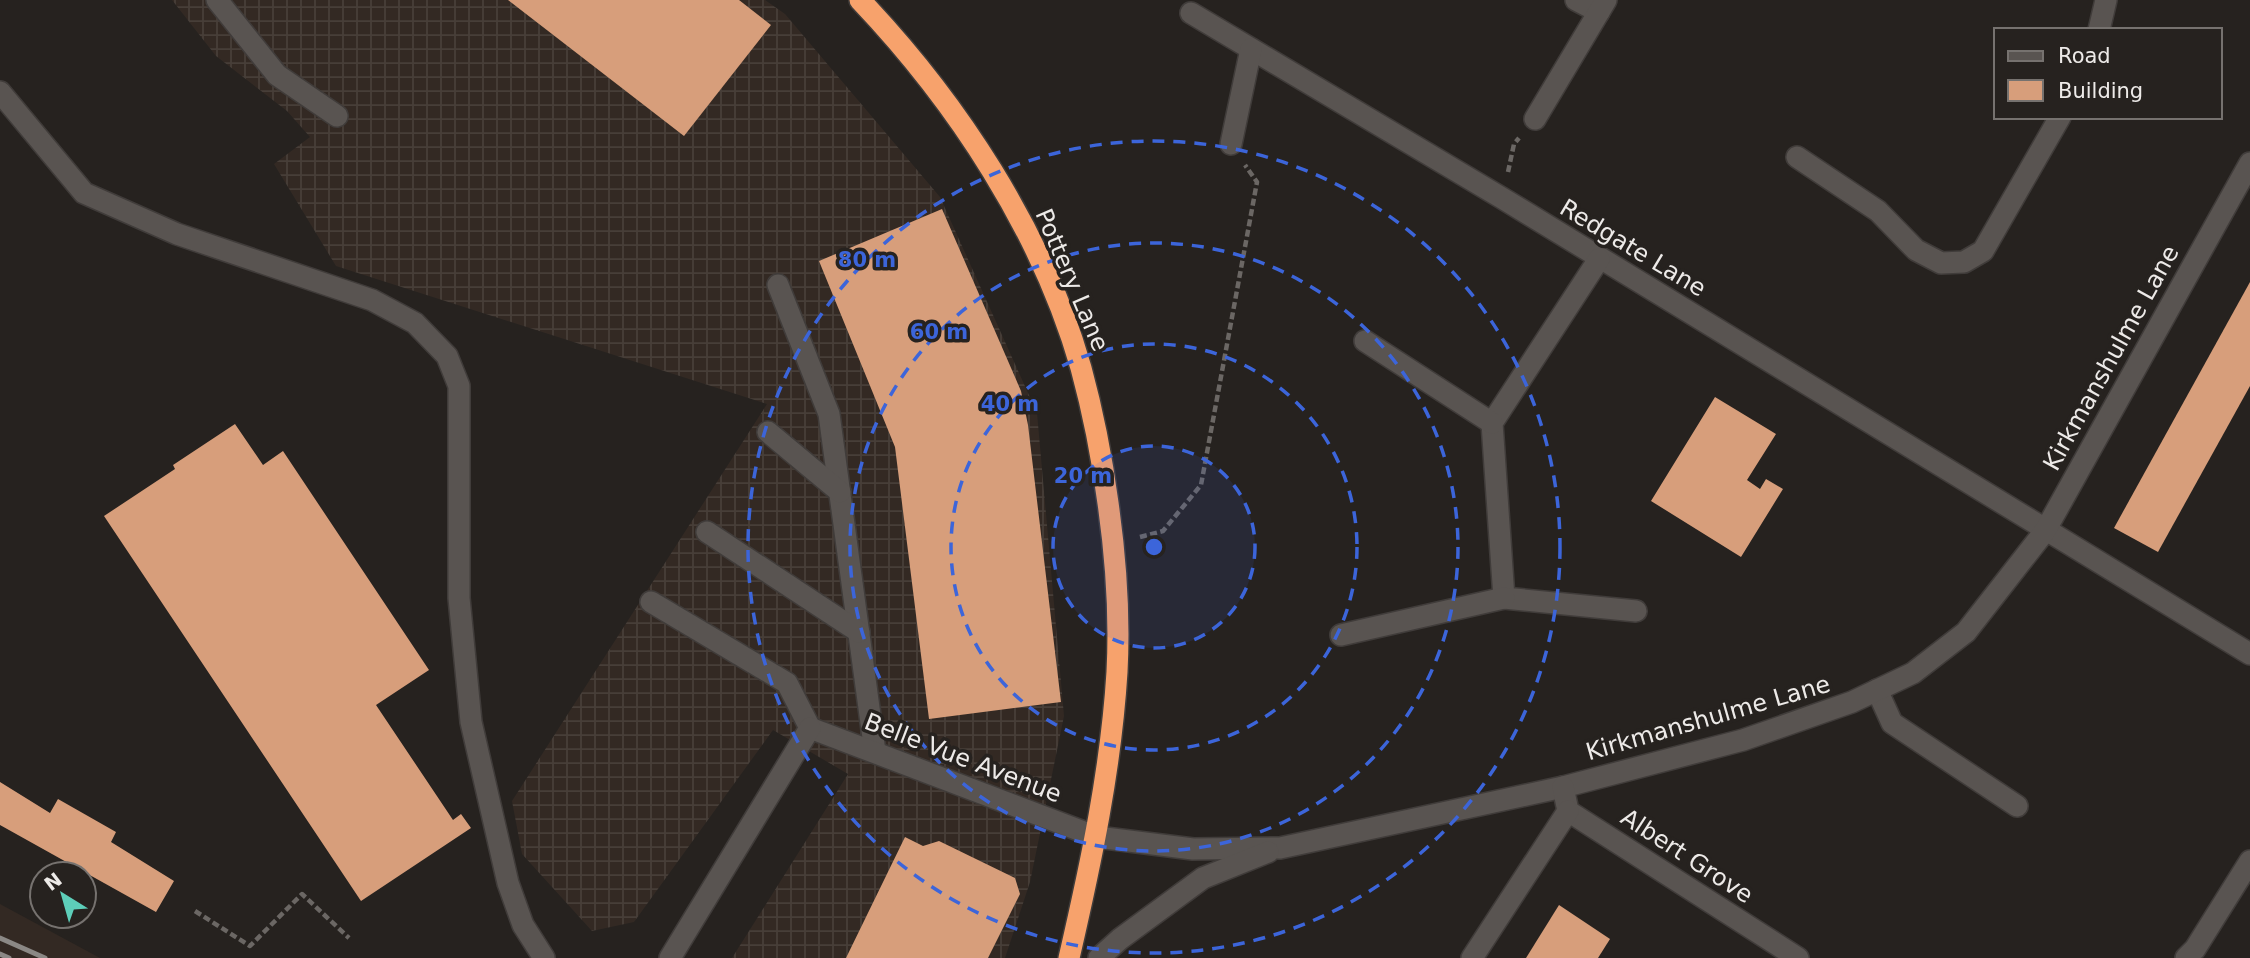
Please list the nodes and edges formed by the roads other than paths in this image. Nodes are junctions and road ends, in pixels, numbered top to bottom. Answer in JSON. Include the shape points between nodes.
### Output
{"nodes":[{"id":1,"x":217,"y":0,"type":"edge"},
{"id":2,"x":860,"y":0,"type":"edge"},
{"id":3,"x":1576,"y":0,"type":"edge"},
{"id":4,"x":2106,"y":0,"type":"edge"},
{"id":5,"x":1602,"y":6,"type":"edge"},
{"id":6,"x":1191,"y":13,"type":"dead end"},
{"id":7,"x":2099,"y":28,"type":"edge"},
{"id":8,"x":1251,"y":49,"type":"junction"},
{"id":9,"x":0,"y":92,"type":"edge"},
{"id":10,"x":337,"y":116,"type":"dead end"},
{"id":11,"x":1535,"y":119,"type":"road end"},
{"id":12,"x":2059,"y":119,"type":"edge"},
{"id":13,"x":1231,"y":145,"type":"road end"},
{"id":14,"x":1797,"y":157,"type":"dead end"},
{"id":15,"x":2250,"y":163,"type":"edge"},
{"id":16,"x":1599,"y":258,"type":"junction"},
{"id":17,"x":778,"y":285,"type":"dead end"},
{"id":18,"x":1365,"y":341,"type":"dead end"},
{"id":19,"x":1492,"y":422,"type":"junction"},
{"id":20,"x":768,"y":432,"type":"dead end"},
{"id":21,"x":839,"y":492,"type":"junction"},
{"id":22,"x":2045,"y":531,"type":"junction"},
{"id":23,"x":707,"y":532,"type":"dead end"},
{"id":24,"x":1504,"y":598,"type":"junction"},
{"id":25,"x":651,"y":602,"type":"dead end"},
{"id":26,"x":1636,"y":611,"type":"dead end"},
{"id":27,"x":859,"y":632,"type":"junction"},
{"id":28,"x":1341,"y":635,"type":"dead end"},
{"id":29,"x":2250,"y":654,"type":"edge"},
{"id":30,"x":1877,"y":690,"type":"junction"},
{"id":31,"x":810,"y":728,"type":"junction"},
{"id":32,"x":875,"y":751,"type":"junction"},
{"id":33,"x":1563,"y":787,"type":"junction"},
{"id":34,"x":2017,"y":806,"type":"dead end"},
{"id":35,"x":1569,"y":811,"type":"junction"},
{"id":36,"x":1097,"y":837,"type":"junction"},
{"id":37,"x":1280,"y":848,"type":"junction"},
{"id":38,"x":2250,"y":861,"type":"edge"},
{"id":39,"x":544,"y":958,"type":"edge"},
{"id":40,"x":670,"y":958,"type":"edge"},
{"id":41,"x":1069,"y":958,"type":"edge"},
{"id":42,"x":1099,"y":958,"type":"edge"},
{"id":43,"x":1472,"y":958,"type":"edge"},
{"id":44,"x":1798,"y":958,"type":"edge"},
{"id":45,"x":2186,"y":958,"type":"edge"}],
"edges":[{"from":1,"to":10,"type":"street","via":[[277,75]]},
{"from":2,"to":36,"type":"highway","name":"Pottery Lane","via":[[932,80],[999,181],[1046,274],[1081,368],[1102,458],[1118,600],[1112,736]]},
{"from":3,"to":5,"type":"street"},
{"from":4,"to":7,"type":"street"},
{"from":5,"to":11,"type":"street"},
{"from":6,"to":8,"type":"street","name":"Redgate Lane"},
{"from":8,"to":13,"type":"street"},
{"from":8,"to":16,"type":"street","name":"Redgate Lane"},
{"from":9,"to":39,"type":"street","via":[[84,193],[177,234],[372,300],[415,323],[447,356],[459,386],[459,598],[471,722],[508,883],[523,925]]},
{"from":12,"to":14,"type":"street","via":[[1983,251],[1965,262],[1941,263],[1916,250],[1878,211]]},
{"from":15,"to":22,"type":"street","name":"Kirkmanshulme Lane"},
{"from":16,"to":19,"type":"street"},
{"from":16,"to":22,"type":"street","name":"Redgate Lane"},
{"from":17,"to":21,"type":"street","via":[[829,414]]},
{"from":18,"to":19,"type":"street"},
{"from":19,"to":24,"type":"street"},
{"from":20,"to":21,"type":"street"},
{"from":21,"to":27,"type":"street"},
{"from":22,"to":29,"type":"street","name":"Redgate Lane"},
{"from":22,"to":30,"type":"street","name":"Kirkmanshulme Lane","via":[[1966,632],[1913,673]]},
{"from":23,"to":27,"type":"street"},
{"from":24,"to":26,"type":"street"},
{"from":24,"to":28,"type":"street"},
{"from":25,"to":31,"type":"street","via":[[787,683]]},
{"from":27,"to":32,"type":"street"},
{"from":30,"to":33,"type":"street","name":"Kirkmanshulme Lane","via":[[1742,740]]},
{"from":30,"to":34,"type":"street","via":[[1892,723]]},
{"from":31,"to":32,"type":"street","name":"Belle Vue Avenue"},
{"from":31,"to":40,"type":"street"},
{"from":32,"to":36,"type":"street","name":"Belle Vue Avenue"},
{"from":33,"to":35,"type":"street"},
{"from":33,"to":37,"type":"street","name":"Kirkmanshulme Lane"},
{"from":35,"to":43,"type":"street"},
{"from":35,"to":44,"type":"street","name":"Albert Grove"},
{"from":36,"to":37,"type":"street","name":"Kirkmanshulme Lane","via":[[1193,849]]},
{"from":36,"to":41,"type":"highway"},
{"from":37,"to":42,"type":"street","name":"Kirkmanshulme Lane","via":[[1203,878]]},
{"from":38,"to":45,"type":"street"}]}
